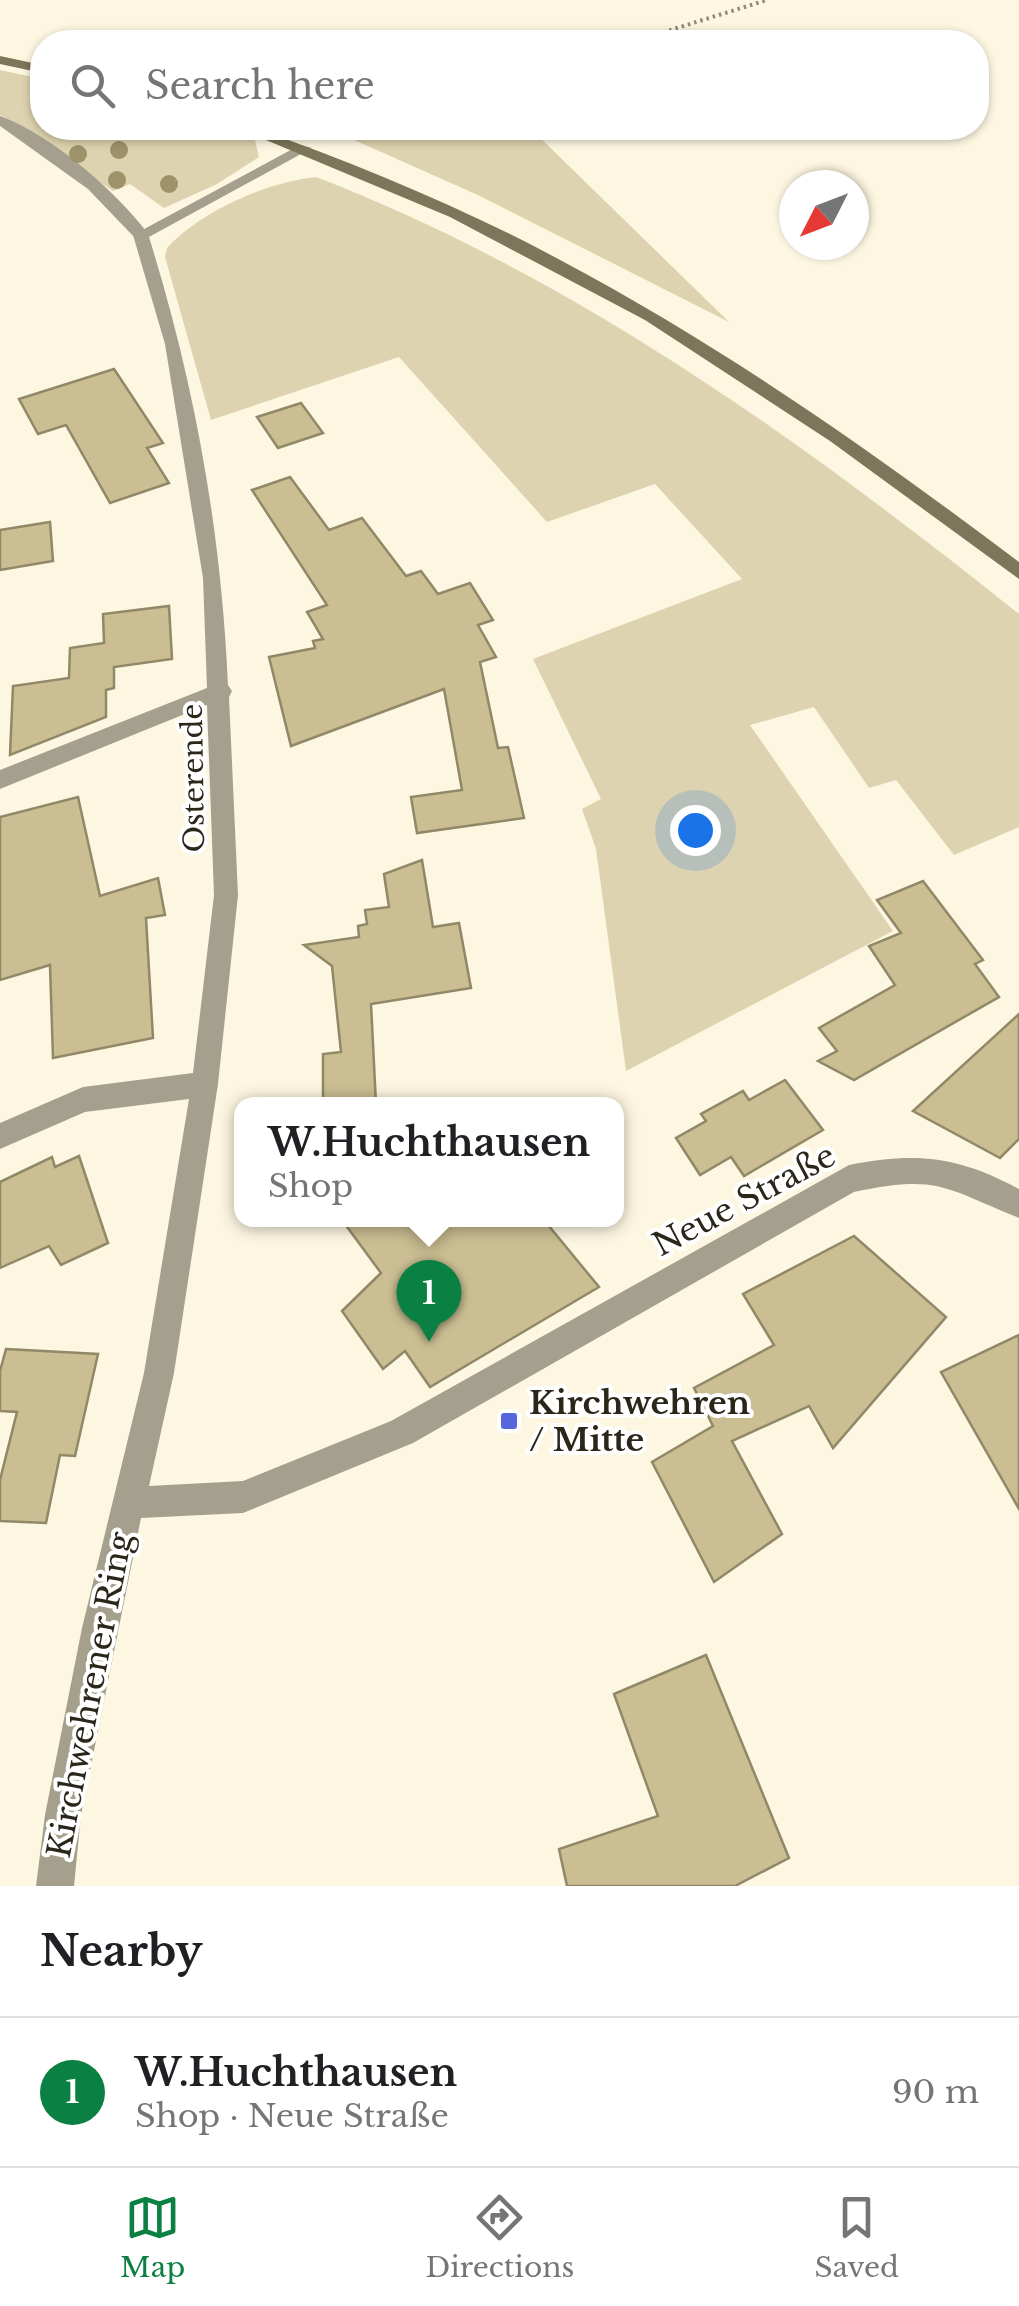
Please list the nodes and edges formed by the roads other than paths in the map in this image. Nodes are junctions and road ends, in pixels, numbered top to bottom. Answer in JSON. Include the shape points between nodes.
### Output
{"nodes":[{"id":1,"x":0,"y":60,"type":"edge"},
{"id":2,"x":30,"y":66,"type":"edge"},
{"id":3,"x":0,"y":120,"type":"edge"},
{"id":4,"x":30,"y":138,"type":"edge"},
{"id":5,"x":32,"y":140,"type":"edge"},
{"id":6,"x":281,"y":140,"type":"edge"},
{"id":7,"x":305,"y":148,"type":"junction"},
{"id":8,"x":141,"y":235,"type":"junction"},
{"id":9,"x":1019,"y":572,"type":"edge"},
{"id":10,"x":221,"y":691,"type":"junction"},
{"id":11,"x":0,"y":780,"type":"edge"},
{"id":12,"x":205,"y":1084,"type":"junction"},
{"id":13,"x":0,"y":1136,"type":"edge"},
{"id":14,"x":1019,"y":1204,"type":"edge"},
{"id":15,"x":126,"y":1504,"type":"junction"},
{"id":16,"x":55,"y":1886,"type":"edge"}],
"edges":[{"from":1,"to":2,"type":"main road"},
{"from":3,"to":4,"type":"street"},
{"from":5,"to":8,"type":"street","via":[[112,198]]},
{"from":6,"to":7,"type":"main road"},
{"from":7,"to":8,"type":"street"},
{"from":7,"to":9,"type":"main road","via":[[532,249],[702,344],[885,468]]},
{"from":8,"to":10,"type":"street","name":"Osterende","via":[[174,344],[194,450],[214,578]]},
{"from":10,"to":11,"type":"street"},
{"from":10,"to":12,"type":"street","name":"Osterende","via":[[226,896]]},
{"from":12,"to":13,"type":"street","via":[[83,1100]]},
{"from":12,"to":15,"type":"street","name":"Osterende","via":[[160,1372]]},
{"from":14,"to":15,"type":"street","name":"Neue Straße","via":[[942,1171],[906,1166],[849,1179],[402,1432],[243,1498]]},
{"from":15,"to":16,"type":"street","name":"Kirchwehrener Ring","via":[[63,1815]]}]}
